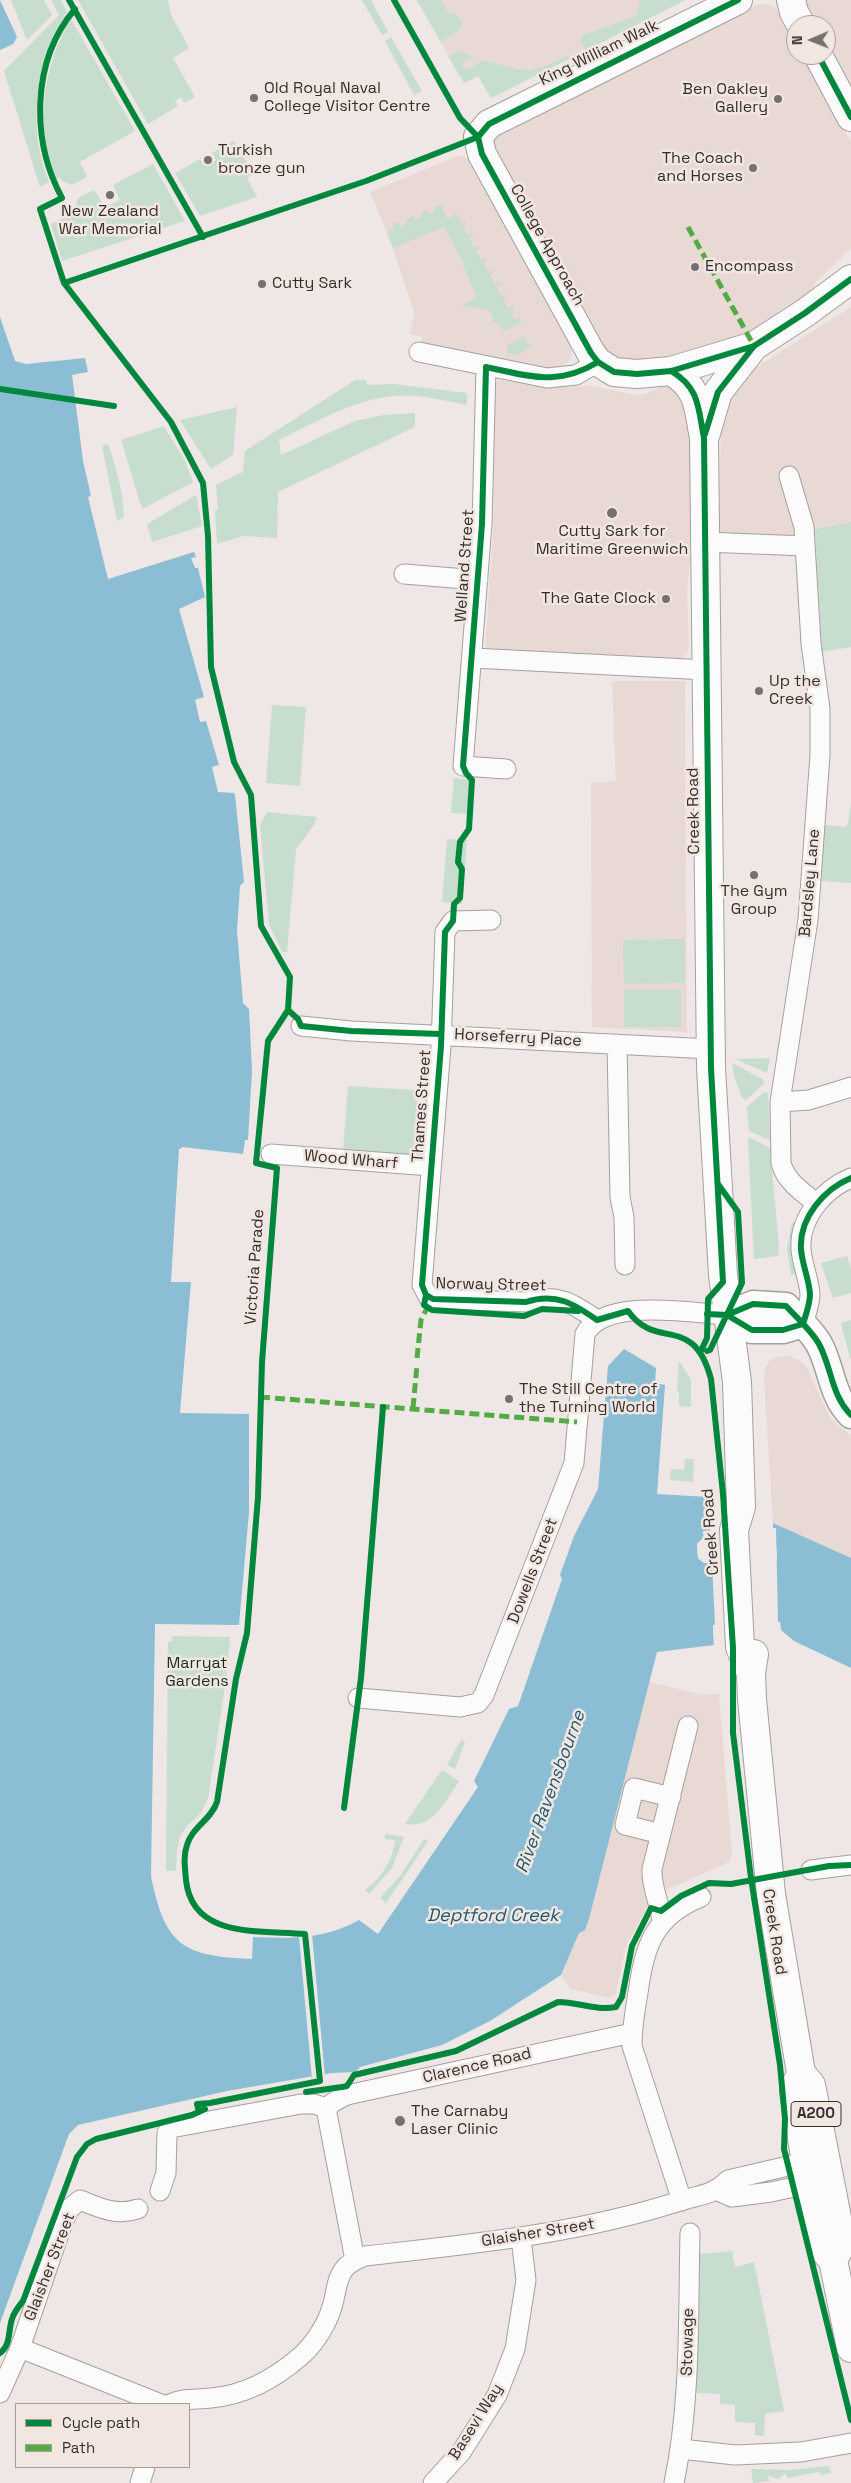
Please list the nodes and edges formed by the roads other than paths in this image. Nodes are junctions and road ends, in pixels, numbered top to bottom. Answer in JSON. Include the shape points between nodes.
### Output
{"nodes":[{"id":1,"x":738,"y":0,"type":"edge"},
{"id":2,"x":823,"y":65,"type":"edge"},
{"id":3,"x":851,"y":117,"type":"edge"},
{"id":4,"x":478,"y":137,"type":"joint"},
{"id":5,"x":851,"y":279,"type":"edge"},
{"id":6,"x":754,"y":346,"type":"junction"},
{"id":7,"x":419,"y":352,"type":"dead end"},
{"id":8,"x":598,"y":362,"type":"junction"},
{"id":9,"x":486,"y":367,"type":"junction"},
{"id":10,"x":671,"y":371,"type":"junction"},
{"id":11,"x":704,"y":438,"type":"junction"},
{"id":12,"x":789,"y":476,"type":"dead end"},
{"id":13,"x":705,"y":542,"type":"junction"},
{"id":14,"x":805,"y":552,"type":"junction"},
{"id":15,"x":404,"y":574,"type":"dead end"},
{"id":16,"x":478,"y":580,"type":"junction"},
{"id":17,"x":473,"y":658,"type":"junction"},
{"id":18,"x":707,"y":670,"type":"junction"},
{"id":19,"x":506,"y":769,"type":"dead end"},
{"id":20,"x":491,"y":920,"type":"dead end"},
{"id":21,"x":301,"y":1026,"type":"dead end"},
{"id":22,"x":441,"y":1034,"type":"junction"},
{"id":23,"x":616,"y":1044,"type":"junction"},
{"id":24,"x":711,"y":1049,"type":"junction"},
{"id":25,"x":850,"y":1082,"type":"edge"},
{"id":26,"x":780,"y":1102,"type":"junction"},
{"id":27,"x":272,"y":1154,"type":"dead end"},
{"id":28,"x":431,"y":1166,"type":"junction"},
{"id":29,"x":851,"y":1178,"type":"edge"},
{"id":30,"x":817,"y":1204,"type":"junction"},
{"id":31,"x":625,"y":1265,"type":"dead end"},
{"id":32,"x":426,"y":1295,"type":"joint"},
{"id":33,"x":727,"y":1315,"type":"junction"},
{"id":34,"x":597,"y":1320,"type":"junction"},
{"id":35,"x":803,"y":1324,"type":"junction"},
{"id":36,"x":851,"y":1415,"type":"edge"},
{"id":37,"x":358,"y":1698,"type":"dead end"},
{"id":38,"x":688,"y":1726,"type":"dead end"},
{"id":39,"x":670,"y":1797,"type":"junction"},
{"id":40,"x":661,"y":1834,"type":"junction"},
{"id":41,"x":851,"y":1865,"type":"edge"},
{"id":42,"x":811,"y":1870,"type":"dead end"},
{"id":43,"x":701,"y":1897,"type":"dead end"},
{"id":44,"x":662,"y":1923,"type":"junction"},
{"id":45,"x":632,"y":2033,"type":"junction"},
{"id":46,"x":326,"y":2108,"type":"junction"},
{"id":47,"x":817,"y":2171,"type":"junction"},
{"id":48,"x":160,"y":2191,"type":"dead end"},
{"id":49,"x":682,"y":2201,"type":"junction"},
{"id":50,"x":138,"y":2209,"type":"dead end"},
{"id":51,"x":690,"y":2233,"type":"dead end"},
{"id":52,"x":521,"y":2238,"type":"junction"},
{"id":53,"x":355,"y":2260,"type":"junction"},
{"id":54,"x":20,"y":2348,"type":"junction"},
{"id":55,"x":851,"y":2348,"type":"edge"},
{"id":56,"x":0,"y":2393,"type":"edge"},
{"id":57,"x":158,"y":2403,"type":"edge"},
{"id":58,"x":172,"y":2403,"type":"edge"},
{"id":59,"x":851,"y":2443,"type":"edge"},
{"id":60,"x":681,"y":2449,"type":"junction"},
{"id":61,"x":145,"y":2468,"type":"edge"},
{"id":62,"x":140,"y":2483,"type":"edge"},
{"id":63,"x":433,"y":2483,"type":"edge"},
{"id":64,"x":674,"y":2483,"type":"edge"}],
"edges":[{"from":1,"to":4,"type":"main road","name":"King William Walk","via":[[489,124]]},
{"from":2,"to":3,"type":"main road"},
{"from":4,"to":8,"type":"main road","name":"College Approach","via":[[482,154],[590,354]]},
{"from":5,"to":6,"type":"main road","via":[[805,314]]},
{"from":6,"to":10,"type":"main road"},
{"from":6,"to":11,"type":"main road","name":"Creek Road","number":"A200","via":[[718,392]]},
{"from":7,"to":9,"type":"street"},
{"from":8,"to":9,"type":"street","via":[[576,375],[547,378]]},
{"from":8,"to":10,"type":"main road","via":[[623,374]]},
{"from":9,"to":16,"type":"street","name":"Welland Street"},
{"from":10,"to":11,"type":"main road","name":"Creek Road","number":"A200","via":[[690,386],[696,397]]},
{"from":11,"to":13,"type":"main road","name":"Creek Road","number":"A200"},
{"from":12,"to":14,"type":"street","name":"Bardsley Lane","via":[[804,527]]},
{"from":13,"to":14,"type":"street"},
{"from":13,"to":18,"type":"main road","name":"Creek Road","number":"A200"},
{"from":14,"to":26,"type":"street","name":"Bardsley Lane","via":[[811,643],[820,709],[820,755],[808,920]]},
{"from":15,"to":16,"type":"street","name":"Welland Street"},
{"from":16,"to":17,"type":"street","name":"Welland Street"},
{"from":17,"to":18,"type":"street"},
{"from":17,"to":19,"type":"street","name":"Welland Street","via":[[463,766]]},
{"from":18,"to":24,"type":"main road","name":"Creek Road","number":"A200"},
{"from":20,"to":22,"type":"street","name":"Thames Street","via":[[453,921],[445,932]]},
{"from":21,"to":22,"type":"street","name":"Horseferry Place"},
{"from":22,"to":23,"type":"street","name":"Horseferry Place"},
{"from":22,"to":28,"type":"street","name":"Thames Street"},
{"from":23,"to":24,"type":"street","name":"Horseferry Place"},
{"from":23,"to":31,"type":"street"},
{"from":24,"to":33,"type":"main road","name":"Creek Road","number":"A200"},
{"from":25,"to":26,"type":"street","via":[[809,1100]]},
{"from":26,"to":30,"type":"street","name":"Bardsley Lane","via":[[783,1172]]},
{"from":27,"to":28,"type":"street","name":"Wood Wharf"},
{"from":28,"to":32,"type":"street","name":"Thames Street","via":[[422,1285]]},
{"from":29,"to":30,"type":"street","via":[[837,1184]]},
{"from":30,"to":35,"type":"street","via":[[803,1231],[801,1246],[810,1293]]},
{"from":32,"to":34,"type":"street","name":"Norway Street","via":[[433,1299],[555,1300],[576,1305]]},
{"from":33,"to":34,"type":"street","via":[[641,1310]]},
{"from":33,"to":35,"type":"main road","via":[[753,1304],[786,1306]]},
{"from":33,"to":47,"type":"main road","name":"Creek Road","number":"A200","via":[[736,1364],[748,1647],[771,1894],[801,2073],[810,2085]]},
{"from":34,"to":37,"type":"street","name":"Dowells Street","via":[[584,1334],[574,1464],[484,1695],[478,1703],[460,1707]]},
{"from":35,"to":36,"type":"main road","via":[[820,1346],[833,1386],[842,1406]]},
{"from":38,"to":39,"type":"street"},
{"from":39,"to":40,"type":"street"},
{"from":39,"to":40,"type":"street","via":[[634,1788],[625,1826]]},
{"from":40,"to":44,"type":"street","via":[[652,1884],[660,1904]]},
{"from":41,"to":42,"type":"street"},
{"from":43,"to":44,"type":"street","via":[[676,1910]]},
{"from":44,"to":45,"type":"street","via":[[642,1961]]},
{"from":45,"to":46,"type":"street","name":"Clarence Road","via":[[347,2095]]},
{"from":45,"to":49,"type":"street","via":[[632,2046]]},
{"from":46,"to":48,"type":"street","via":[[301,2104],[171,2128],[166,2133],[166,2173]]},
{"from":46,"to":53,"type":"street"},
{"from":47,"to":49,"type":"street","name":"Glaisher Street","via":[[732,2197],[718,2191]]},
{"from":47,"to":55,"type":"main road","name":"Creek Road","number":"A200","via":[[842,2243],[833,2260]]},
{"from":49,"to":52,"type":"street","name":"Glaisher Street","via":[[642,2214]]},
{"from":50,"to":54,"type":"street","name":"Glaisher Street","via":[[111,2212],[80,2200],[70,2208]]},
{"from":51,"to":60,"type":"street","name":"Stowage","via":[[687,2384]]},
{"from":52,"to":53,"type":"street","name":"Glaisher Street","via":[[364,2256]]},
{"from":52,"to":63,"type":"street","name":"Basevi Way","via":[[526,2280],[515,2349],[497,2395],[462,2451]]},
{"from":53,"to":58,"type":"street","via":[[340,2277],[332,2309],[316,2337],[285,2369],[237,2394],[180,2399]]},
{"from":54,"to":56,"type":"street","name":"Glaisher Street"},
{"from":54,"to":57,"type":"street"},
{"from":59,"to":60,"type":"street","via":[[801,2452],[735,2455]]},
{"from":60,"to":64,"type":"street","name":"Stowage"},
{"from":61,"to":62,"type":"street"}]}
